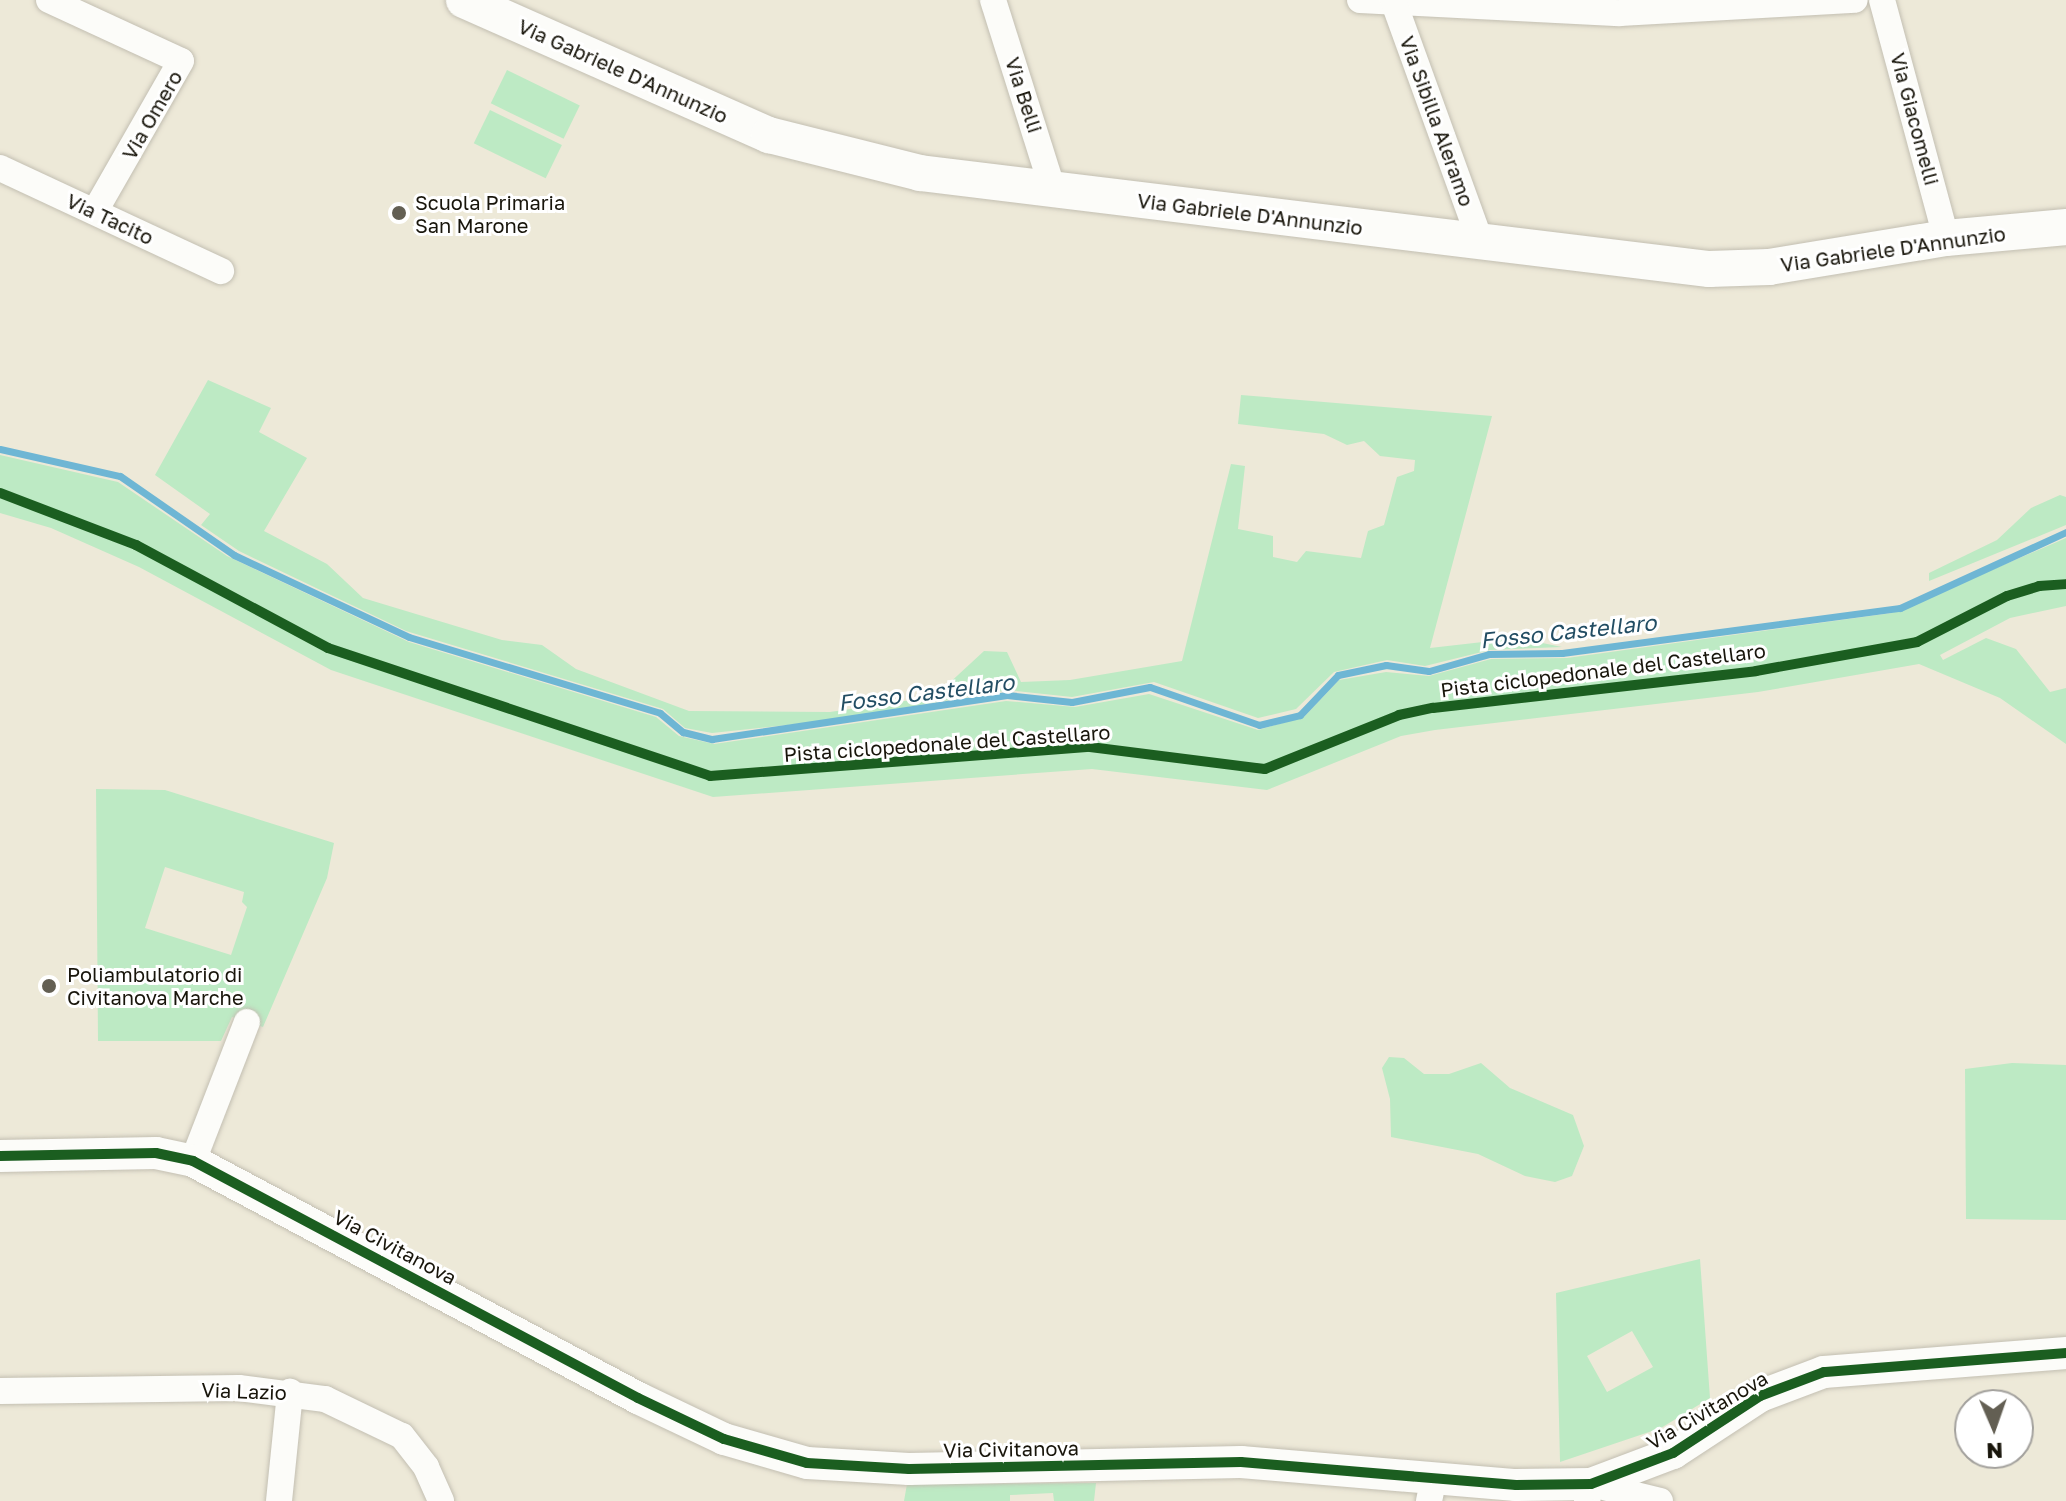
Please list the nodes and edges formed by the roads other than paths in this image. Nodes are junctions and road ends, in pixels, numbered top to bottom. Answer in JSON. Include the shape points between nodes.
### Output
{"nodes":[{"id":1,"x":49,"y":0,"type":"edge"},
{"id":2,"x":464,"y":0,"type":"edge"},
{"id":3,"x":993,"y":0,"type":"edge"},
{"id":4,"x":1360,"y":0,"type":"edge"},
{"id":5,"x":1855,"y":0,"type":"edge"},
{"id":6,"x":1882,"y":0,"type":"edge"},
{"id":7,"x":1394,"y":1,"type":"edge"},
{"id":8,"x":0,"y":168,"type":"edge"},
{"id":9,"x":1053,"y":190,"type":"junction"},
{"id":10,"x":95,"y":211,"type":"junction"},
{"id":11,"x":2066,"y":227,"type":"edge"},
{"id":12,"x":1946,"y":238,"type":"junction"},
{"id":13,"x":1481,"y":243,"type":"junction"},
{"id":14,"x":221,"y":271,"type":"dead end"},
{"id":15,"x":247,"y":1022,"type":"dead end"},
{"id":16,"x":0,"y":1156,"type":"edge"},
{"id":17,"x":193,"y":1161,"type":"junction"},
{"id":18,"x":2066,"y":1353,"type":"edge"},
{"id":19,"x":0,"y":1391,"type":"edge"},
{"id":20,"x":290,"y":1392,"type":"junction"},
{"id":21,"x":1432,"y":1489,"type":"edge"},
{"id":22,"x":1589,"y":1492,"type":"edge"},
{"id":23,"x":279,"y":1501,"type":"edge"},
{"id":24,"x":441,"y":1501,"type":"edge"},
{"id":25,"x":1660,"y":1501,"type":"edge"}],
"edges":[{"from":1,"to":10,"type":"street","name":"Via Omero","via":[[181,61]]},
{"from":2,"to":9,"type":"main road","name":"Via Gabriele D'Annunzio","via":[[769,135],[879,166]]},
{"from":3,"to":9,"type":"street","name":"Via Belli"},
{"from":4,"to":7,"type":"street"},
{"from":5,"to":7,"type":"street","via":[[1633,13]]},
{"from":6,"to":12,"type":"street","name":"Via Giacomelli"},
{"from":7,"to":13,"type":"street","name":"Via Sibilla Aleramo"},
{"from":8,"to":10,"type":"street","name":"Via Tacito"},
{"from":9,"to":13,"type":"main road","name":"Via Gabriele D'Annunzio"},
{"from":10,"to":14,"type":"street","name":"Via Tacito"},
{"from":11,"to":12,"type":"main road","name":"Via Gabriele D'Annunzio"},
{"from":12,"to":13,"type":"main road","name":"Via Gabriele D'Annunzio","via":[[1735,269]]},
{"from":15,"to":17,"type":"street"},
{"from":16,"to":17,"type":"street","name":"Via Civitanova","via":[[144,1152]]},
{"from":17,"to":21,"type":"street","name":"Via Civitanova","via":[[638,1398],[763,1453],[862,1468],[1241,1462]]},
{"from":18,"to":22,"type":"street","name":"Via Civitanova","via":[[1824,1372],[1760,1396],[1673,1453]]},
{"from":19,"to":20,"type":"street","name":"Via Lazio"},
{"from":20,"to":23,"type":"street"},
{"from":20,"to":24,"type":"street","name":"Via Lazio","via":[[350,1407],[402,1436],[426,1467]]},
{"from":21,"to":22,"type":"street","name":"Via Civitanova","via":[[1516,1485]]},
{"from":22,"to":25,"type":"street"}]}
